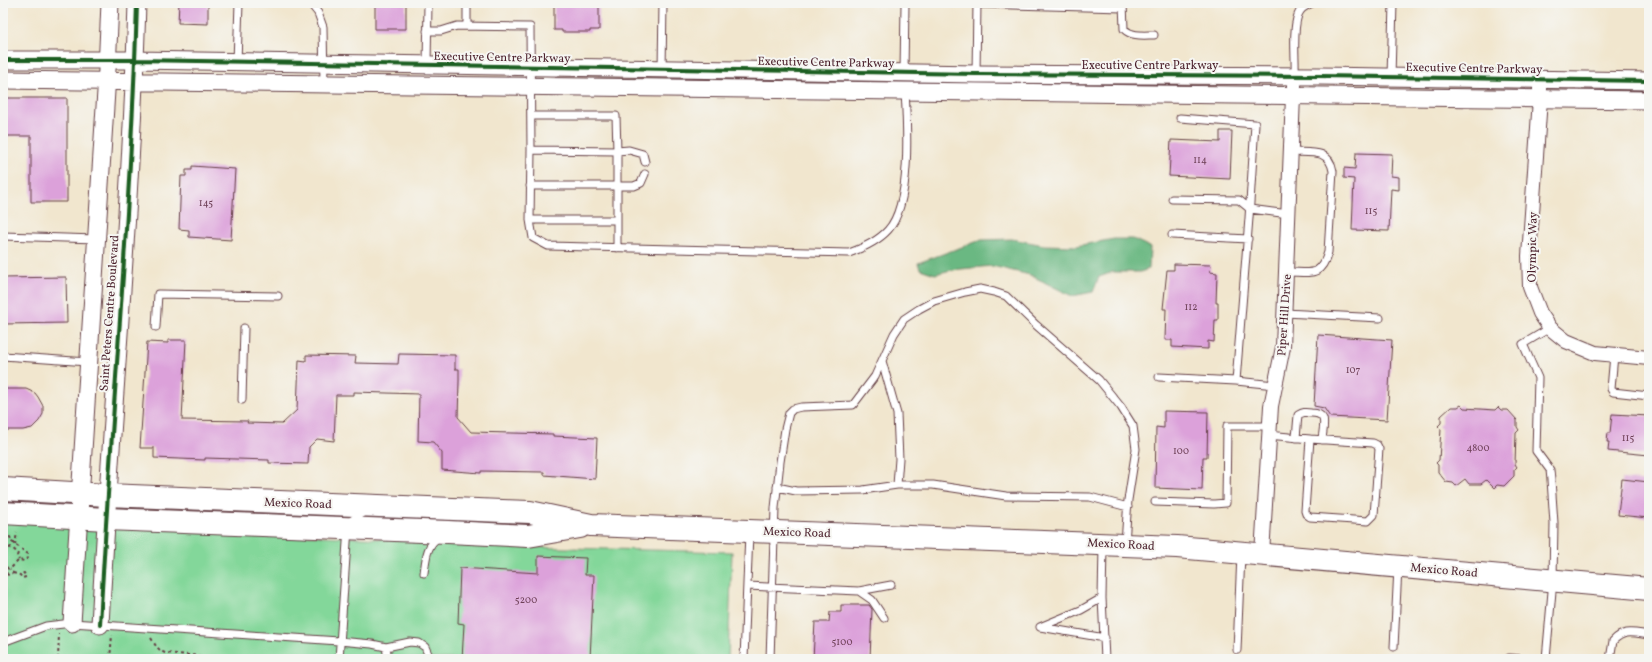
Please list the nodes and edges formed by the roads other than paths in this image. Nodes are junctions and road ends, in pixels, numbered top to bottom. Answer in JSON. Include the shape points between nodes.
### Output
{"nodes":[{"id":1,"x":110,"y":3,"type":"edge"},
{"id":2,"x":137,"y":3,"type":"edge"},
{"id":3,"x":239,"y":3,"type":"edge"},
{"id":4,"x":310,"y":3,"type":"edge"},
{"id":5,"x":428,"y":3,"type":"edge"},
{"id":6,"x":467,"y":3,"type":"edge"},
{"id":7,"x":663,"y":3,"type":"edge"},
{"id":8,"x":905,"y":3,"type":"edge"},
{"id":9,"x":1312,"y":3,"type":"edge"},
{"id":10,"x":1393,"y":3,"type":"edge"},
{"id":11,"x":977,"y":4,"type":"edge"},
{"id":12,"x":1123,"y":5,"type":"edge"},
{"id":13,"x":467,"y":26,"type":"junction"},
{"id":14,"x":427,"y":31,"type":"junction"},
{"id":15,"x":1154,"y":35,"type":"dead end"},
{"id":16,"x":3,"y":60,"type":"edge"},
{"id":17,"x":108,"y":60,"type":"junction"},
{"id":18,"x":135,"y":60,"type":"junction"},
{"id":19,"x":237,"y":62,"type":"junction"},
{"id":20,"x":324,"y":64,"type":"junction"},
{"id":21,"x":427,"y":66,"type":"junction"},
{"id":22,"x":530,"y":67,"type":"junction"},
{"id":23,"x":662,"y":69,"type":"junction"},
{"id":24,"x":976,"y":74,"type":"junction"},
{"id":25,"x":1295,"y":76,"type":"junction"},
{"id":26,"x":1391,"y":77,"type":"junction"},
{"id":27,"x":1540,"y":79,"type":"junction"},
{"id":28,"x":3,"y":80,"type":"edge"},
{"id":29,"x":1649,"y":81,"type":"edge"},
{"id":30,"x":107,"y":82,"type":"junction"},
{"id":31,"x":135,"y":82,"type":"junction"},
{"id":32,"x":905,"y":82,"type":"junction"},
{"id":33,"x":324,"y":84,"type":"junction"},
{"id":34,"x":530,"y":86,"type":"junction"},
{"id":35,"x":1293,"y":96,"type":"junction"},
{"id":36,"x":1540,"y":99,"type":"junction"},
{"id":37,"x":1649,"y":100,"type":"edge"},
{"id":38,"x":531,"y":116,"type":"junction"},
{"id":39,"x":1180,"y":118,"type":"dead end"},
{"id":40,"x":531,"y":150,"type":"junction"},
{"id":41,"x":617,"y":151,"type":"junction"},
{"id":42,"x":1291,"y":152,"type":"junction"},
{"id":43,"x":645,"y":162,"type":"dead end"},
{"id":44,"x":645,"y":174,"type":"dead end"},
{"id":45,"x":530,"y":186,"type":"junction"},
{"id":46,"x":618,"y":186,"type":"junction"},
{"id":47,"x":1172,"y":199,"type":"dead end"},
{"id":48,"x":1250,"y":209,"type":"junction"},
{"id":49,"x":1289,"y":214,"type":"junction"},
{"id":50,"x":530,"y":220,"type":"junction"},
{"id":51,"x":617,"y":220,"type":"junction"},
{"id":52,"x":1172,"y":235,"type":"dead end"},
{"id":53,"x":3,"y":236,"type":"edge"},
{"id":54,"x":96,"y":239,"type":"junction"},
{"id":55,"x":1248,"y":239,"type":"junction"},
{"id":56,"x":617,"y":248,"type":"junction"},
{"id":57,"x":1286,"y":272,"type":"junction"},
{"id":58,"x":278,"y":296,"type":"dead end"},
{"id":59,"x":1284,"y":313,"type":"junction"},
{"id":60,"x":1380,"y":318,"type":"dead end"},
{"id":61,"x":156,"y":327,"type":"dead end"},
{"id":62,"x":244,"y":328,"type":"dead end"},
{"id":63,"x":1550,"y":328,"type":"junction"},
{"id":64,"x":1614,"y":355,"type":"junction"},
{"id":65,"x":3,"y":356,"type":"edge"},
{"id":66,"x":1649,"y":358,"type":"edge"},
{"id":67,"x":882,"y":361,"type":"junction"},
{"id":68,"x":88,"y":362,"type":"junction"},
{"id":69,"x":1159,"y":377,"type":"dead end"},
{"id":70,"x":1236,"y":381,"type":"junction"},
{"id":71,"x":1275,"y":386,"type":"junction"},
{"id":72,"x":1649,"y":396,"type":"edge"},
{"id":73,"x":242,"y":400,"type":"dead end"},
{"id":74,"x":1269,"y":431,"type":"junction"},
{"id":75,"x":1296,"y":438,"type":"junction"},
{"id":76,"x":1310,"y":439,"type":"junction"},
{"id":77,"x":1322,"y":440,"type":"junction"},
{"id":78,"x":897,"y":485,"type":"junction"},
{"id":79,"x":777,"y":487,"type":"junction"},
{"id":80,"x":3,"y":489,"type":"edge"},
{"id":81,"x":80,"y":494,"type":"junction"},
{"id":82,"x":107,"y":495,"type":"junction"},
{"id":83,"x":1155,"y":502,"type":"dead end"},
{"id":84,"x":377,"y":506,"type":"junction"},
{"id":85,"x":1128,"y":507,"type":"junction"},
{"id":86,"x":3,"y":513,"type":"edge"},
{"id":87,"x":79,"y":517,"type":"junction"},
{"id":88,"x":106,"y":519,"type":"junction"},
{"id":89,"x":591,"y":525,"type":"junction"},
{"id":90,"x":348,"y":528,"type":"junction"},
{"id":91,"x":749,"y":531,"type":"junction"},
{"id":92,"x":448,"y":532,"type":"junction"},
{"id":93,"x":774,"y":532,"type":"junction"},
{"id":94,"x":1104,"y":543,"type":"junction"},
{"id":95,"x":1125,"y":544,"type":"junction"},
{"id":96,"x":1251,"y":553,"type":"junction"},
{"id":97,"x":1399,"y":566,"type":"junction"},
{"id":98,"x":424,"y":573,"type":"dead end"},
{"id":99,"x":1553,"y":580,"type":"junction"},
{"id":100,"x":891,"y":585,"type":"dead end"},
{"id":101,"x":746,"y":586,"type":"junction"},
{"id":102,"x":772,"y":587,"type":"junction"},
{"id":103,"x":1649,"y":589,"type":"edge"},
{"id":104,"x":859,"y":591,"type":"junction"},
{"id":105,"x":1102,"y":598,"type":"junction"},
{"id":106,"x":884,"y":618,"type":"dead end"},
{"id":107,"x":66,"y":628,"type":"junction"},
{"id":108,"x":106,"y":630,"type":"junction"},
{"id":109,"x":1649,"y":635,"type":"edge"},
{"id":110,"x":1104,"y":638,"type":"junction"},
{"id":111,"x":339,"y":641,"type":"junction"},
{"id":112,"x":3,"y":642,"type":"edge"},
{"id":113,"x":386,"y":647,"type":"junction"},
{"id":114,"x":1394,"y":647,"type":"dead end"},
{"id":115,"x":1237,"y":650,"type":"dead end"},
{"id":116,"x":1509,"y":658,"type":"dead end"},
{"id":117,"x":339,"y":659,"type":"edge"},
{"id":118,"x":388,"y":659,"type":"edge"},
{"id":119,"x":428,"y":659,"type":"edge"},
{"id":120,"x":744,"y":659,"type":"edge"},
{"id":121,"x":770,"y":659,"type":"edge"},
{"id":122,"x":1104,"y":659,"type":"edge"},
{"id":123,"x":1524,"y":659,"type":"edge"},
{"id":124,"x":1546,"y":659,"type":"edge"},
{"id":125,"x":1610,"y":659,"type":"edge"}],
"edges":[{"from":1,"to":17,"type":"street","name":"Saint Peters Centre Boulevard"},
{"from":2,"to":18,"type":"street","name":"Saint Peters Centre Boulevard"},
{"from":3,"to":19,"type":"lane"},
{"from":4,"to":20,"type":"lane","via":[[323,27]]},
{"from":5,"to":14,"type":"lane"},
{"from":6,"to":13,"type":"lane"},
{"from":7,"to":23,"type":"lane"},
{"from":8,"to":32,"type":"lane"},
{"from":9,"to":25,"type":"lane","via":[[1306,5],[1298,14]]},
{"from":10,"to":26,"type":"lane"},
{"from":11,"to":12,"type":"lane"},
{"from":11,"to":24,"type":"lane"},
{"from":12,"to":15,"type":"lane","via":[[1123,26],[1128,33]]},
{"from":13,"to":14,"type":"lane"},
{"from":13,"to":22,"type":"lane","via":[[530,27]]},
{"from":14,"to":21,"type":"lane"},
{"from":16,"to":17,"type":"street","name":"Executive Centre Parkway"},
{"from":17,"to":18,"type":"street","name":"Executive Centre Parkway"},
{"from":17,"to":30,"type":"street","name":"Saint Peters Centre Boulevard"},
{"from":18,"to":19,"type":"street","name":"Executive Centre Parkway"},
{"from":18,"to":31,"type":"street","name":"Saint Peters Centre Boulevard"},
{"from":19,"to":20,"type":"street","name":"Executive Centre Parkway"},
{"from":20,"to":21,"type":"street","name":"Executive Centre Parkway"},
{"from":20,"to":33,"type":"lane"},
{"from":21,"to":22,"type":"street","name":"Executive Centre Parkway"},
{"from":22,"to":23,"type":"street","name":"Executive Centre Parkway"},
{"from":22,"to":34,"type":"lane"},
{"from":23,"to":32,"type":"street","name":"Executive Centre Parkway"},
{"from":24,"to":25,"type":"street","name":"Executive Centre Parkway"},
{"from":24,"to":32,"type":"street","name":"Executive Centre Parkway"},
{"from":25,"to":26,"type":"street","name":"Executive Centre Parkway"},
{"from":25,"to":35,"type":"street","name":"Piper Hill Drive"},
{"from":26,"to":27,"type":"street","name":"Executive Centre Parkway"},
{"from":27,"to":29,"type":"street","name":"Executive Centre Parkway"},
{"from":27,"to":36,"type":"street","name":"Olympic Way"},
{"from":28,"to":30,"type":"street","name":"Executive Centre Parkway"},
{"from":30,"to":31,"type":"street","name":"Executive Centre Parkway"},
{"from":30,"to":54,"type":"street","name":"Saint Peters Centre Boulevard"},
{"from":31,"to":33,"type":"street","name":"Executive Centre Parkway"},
{"from":31,"to":82,"type":"street","name":"Saint Peters Centre Boulevard"},
{"from":32,"to":34,"type":"street","name":"Executive Centre Parkway"},
{"from":32,"to":35,"type":"street","name":"Executive Centre Parkway"},
{"from":32,"to":56,"type":"lane","via":[[907,168],[903,196],[889,230],[864,248],[849,253]]},
{"from":33,"to":34,"type":"street","name":"Executive Centre Parkway"},
{"from":34,"to":38,"type":"lane"},
{"from":35,"to":36,"type":"street","name":"Executive Centre Parkway"},
{"from":35,"to":42,"type":"street","name":"Piper Hill Drive"},
{"from":36,"to":37,"type":"street","name":"Executive Centre Parkway"},
{"from":36,"to":63,"type":"street","name":"Olympic Way","via":[[1529,256],[1530,287],[1540,313]]},
{"from":38,"to":40,"type":"lane"},
{"from":38,"to":41,"type":"lane","via":[[616,116]]},
{"from":39,"to":48,"type":"lane","via":[[1255,124]]},
{"from":40,"to":41,"type":"lane"},
{"from":40,"to":45,"type":"lane"},
{"from":41,"to":43,"type":"lane","via":[[637,152],[642,154]]},
{"from":41,"to":46,"type":"lane"},
{"from":42,"to":49,"type":"street","name":"Piper Hill Drive"},
{"from":42,"to":57,"type":"lane","via":[[1327,156],[1332,163],[1333,171],[1326,260],[1319,270],[1313,272]]},
{"from":44,"to":46,"type":"lane","via":[[641,183],[634,186]]},
{"from":45,"to":46,"type":"lane"},
{"from":45,"to":50,"type":"lane"},
{"from":46,"to":51,"type":"lane"},
{"from":47,"to":48,"type":"lane","via":[[1239,200]]},
{"from":48,"to":49,"type":"lane"},
{"from":48,"to":55,"type":"lane"},
{"from":49,"to":57,"type":"street","name":"Piper Hill Drive"},
{"from":50,"to":51,"type":"lane"},
{"from":50,"to":56,"type":"lane","via":[[533,238],[548,246]]},
{"from":51,"to":56,"type":"lane"},
{"from":52,"to":55,"type":"lane"},
{"from":53,"to":54,"type":"lane"},
{"from":54,"to":68,"type":"street","name":"Saint Peters Centre Boulevard"},
{"from":55,"to":70,"type":"lane"},
{"from":57,"to":59,"type":"street","name":"Piper Hill Drive"},
{"from":58,"to":61,"type":"lane","via":[[158,294]]},
{"from":59,"to":60,"type":"lane"},
{"from":59,"to":71,"type":"street","name":"Piper Hill Drive","via":[[1283,347]]},
{"from":62,"to":73,"type":"lane"},
{"from":63,"to":64,"type":"street","name":"Olympic Way","via":[[1566,341],[1595,353]]},
{"from":63,"to":99,"type":"lane","via":[[1523,344],[1538,378],[1536,451],[1550,470],[1554,523]]},
{"from":64,"to":66,"type":"street","name":"Olympic Way"},
{"from":64,"to":72,"type":"lane","via":[[1611,389],[1613,392]]},
{"from":65,"to":68,"type":"lane"},
{"from":67,"to":78,"type":"lane","via":[[897,414]]},
{"from":67,"to":79,"type":"lane","via":[[875,376],[853,405],[801,407],[789,413],[784,429]]},
{"from":67,"to":85,"type":"lane","via":[[904,319],[934,301],[980,290],[1006,296],[1099,380],[1133,426],[1136,449]]},
{"from":68,"to":81,"type":"street","name":"Saint Peters Centre Boulevard"},
{"from":69,"to":70,"type":"lane"},
{"from":70,"to":71,"type":"lane"},
{"from":71,"to":74,"type":"street","name":"Piper Hill Drive"},
{"from":74,"to":75,"type":"lane"},
{"from":74,"to":83,"type":"lane","via":[[1227,426],[1226,503]]},
{"from":74,"to":96,"type":"street","name":"Piper Hill Drive"},
{"from":75,"to":76,"type":"lane"},
{"from":75,"to":77,"type":"lane","via":[[1298,415],[1302,412],[1318,413],[1324,419]]},
{"from":76,"to":77,"type":"lane"},
{"from":76,"to":77,"type":"lane","via":[[1306,514],[1310,517],[1371,520],[1374,516],[1379,449],[1377,445]]},
{"from":78,"to":79,"type":"lane","via":[[863,490],[796,491]]},
{"from":78,"to":85,"type":"lane","via":[[933,485],[1006,496],[1090,496]]},
{"from":79,"to":93,"type":"lane"},
{"from":80,"to":81,"type":"main road","name":"Mexico Road"},
{"from":81,"to":82,"type":"main road","name":"Mexico Road"},
{"from":81,"to":87,"type":"street","name":"Saint Peters Centre Boulevard"},
{"from":82,"to":84,"type":"main road","name":"Mexico Road"},
{"from":82,"to":88,"type":"street","name":"Saint Peters Centre Boulevard"},
{"from":84,"to":89,"type":"main road","name":"Mexico Road","via":[[530,512]]},
{"from":84,"to":90,"type":"lane","via":[[352,520]]},
{"from":85,"to":95,"type":"lane"},
{"from":86,"to":87,"type":"main road","name":"Mexico Road"},
{"from":87,"to":88,"type":"main road","name":"Mexico Road"},
{"from":87,"to":107,"type":"street","name":"Saint Peters Centre Boulevard"},
{"from":88,"to":90,"type":"main road","name":"Mexico Road"},
{"from":88,"to":108,"type":"street","name":"Saint Peters Centre Boulevard"},
{"from":89,"to":91,"type":"main road","name":"Mexico Road"},
{"from":89,"to":92,"type":"main road","name":"Mexico Road","via":[[528,536]]},
{"from":90,"to":92,"type":"main road","name":"Mexico Road"},
{"from":90,"to":111,"type":"lane"},
{"from":91,"to":93,"type":"main road","name":"Mexico Road"},
{"from":91,"to":101,"type":"lane"},
{"from":92,"to":98,"type":"lane","via":[[432,542],[426,553]]},
{"from":93,"to":94,"type":"main road","name":"Mexico Road"},
{"from":93,"to":102,"type":"lane"},
{"from":94,"to":95,"type":"main road","name":"Mexico Road"},
{"from":94,"to":105,"type":"lane"},
{"from":95,"to":96,"type":"main road","name":"Mexico Road"},
{"from":96,"to":97,"type":"main road","name":"Mexico Road"},
{"from":96,"to":115,"type":"lane"},
{"from":97,"to":99,"type":"main road","name":"Mexico Road"},
{"from":97,"to":114,"type":"lane"},
{"from":99,"to":103,"type":"main road","name":"Mexico Road"},
{"from":99,"to":124,"type":"lane"},
{"from":100,"to":104,"type":"lane"},
{"from":101,"to":102,"type":"lane"},
{"from":101,"to":120,"type":"lane"},
{"from":102,"to":104,"type":"lane"},
{"from":102,"to":121,"type":"lane"},
{"from":104,"to":106,"type":"lane","via":[[872,600]]},
{"from":105,"to":110,"type":"lane"},
{"from":105,"to":110,"type":"lane","via":[[1040,627]]},
{"from":107,"to":108,"type":"lane"},
{"from":107,"to":112,"type":"lane","via":[[46,626]]},
{"from":108,"to":111,"type":"lane"},
{"from":109,"to":125,"type":"lane","via":[[1628,633],[1617,636],[1612,641]]},
{"from":110,"to":122,"type":"lane"},
{"from":111,"to":113,"type":"lane"},
{"from":111,"to":117,"type":"lane"},
{"from":113,"to":118,"type":"lane"},
{"from":113,"to":119,"type":"lane","via":[[410,642],[420,643],[425,647]]},
{"from":116,"to":123,"type":"lane"}]}
